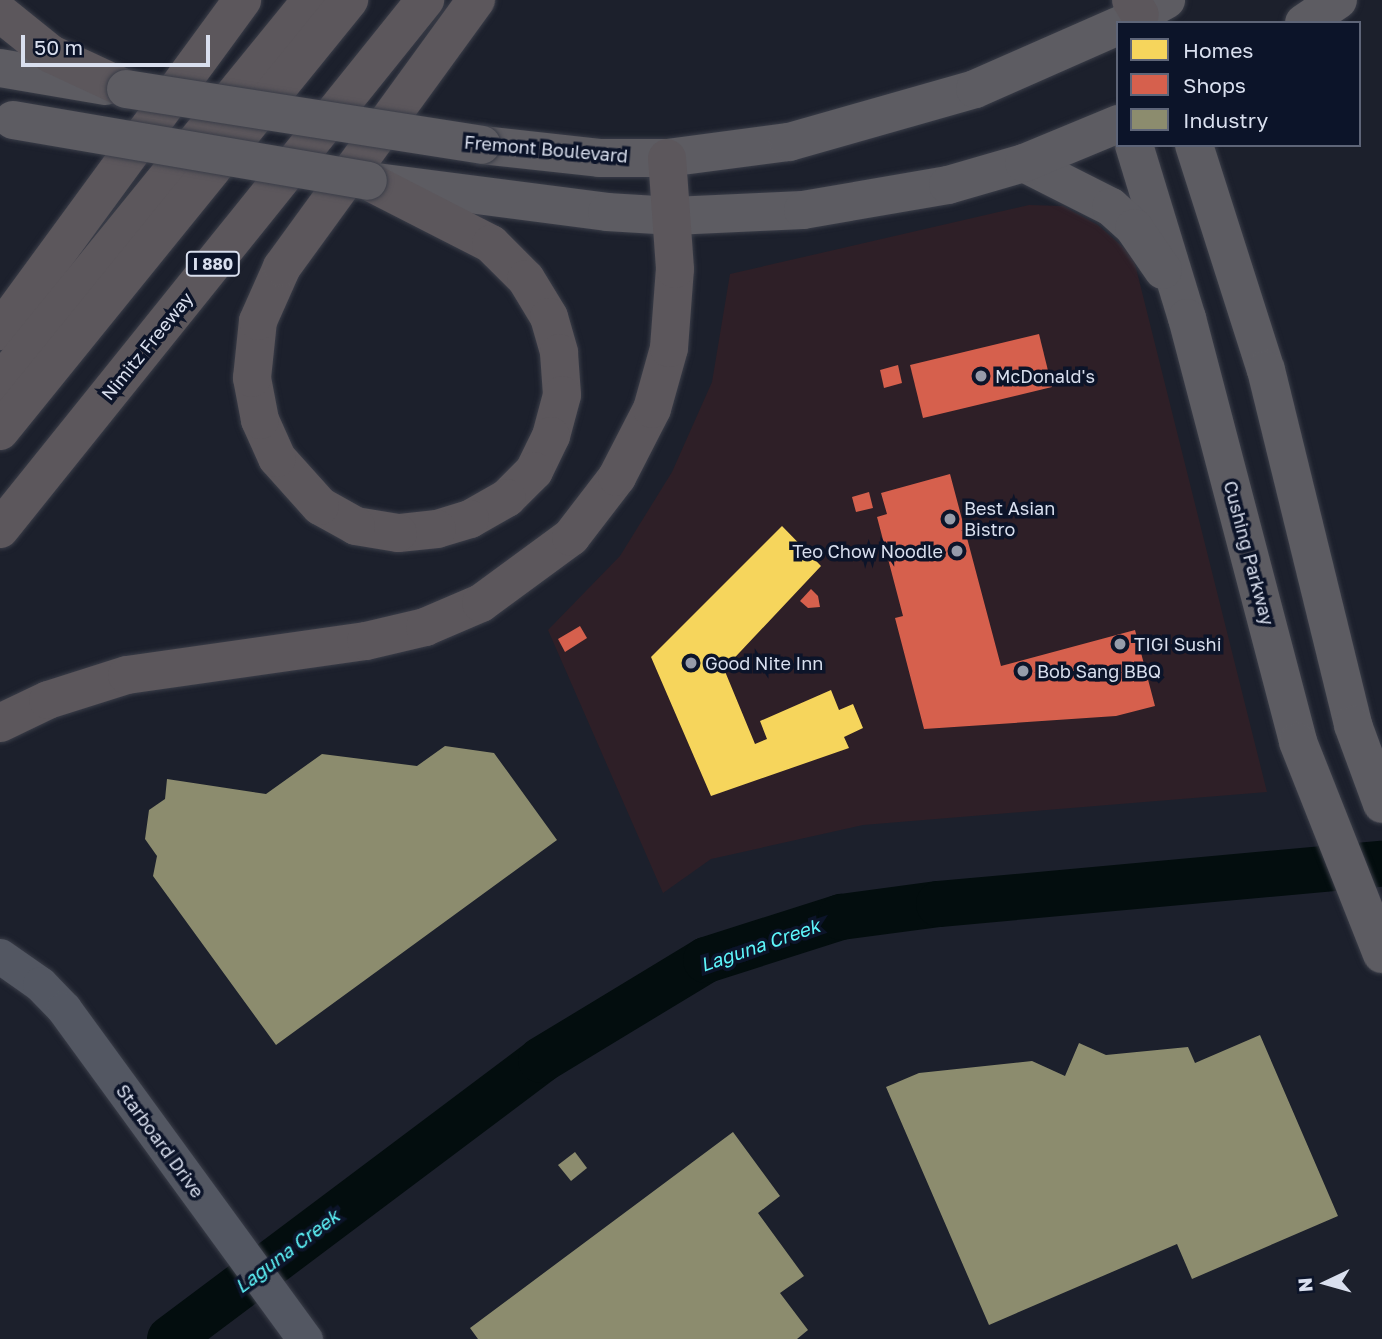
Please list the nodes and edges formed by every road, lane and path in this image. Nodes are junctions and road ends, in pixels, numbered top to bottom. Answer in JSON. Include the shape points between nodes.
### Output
{"nodes":[{"id":1,"x":242,"y":0,"type":"edge"},
{"id":2,"x":311,"y":0,"type":"edge"},
{"id":3,"x":349,"y":0,"type":"edge"},
{"id":4,"x":425,"y":0,"type":"edge"},
{"id":5,"x":476,"y":0,"type":"edge"},
{"id":6,"x":1338,"y":0,"type":"edge"},
{"id":7,"x":0,"y":13,"type":"edge"},
{"id":8,"x":1307,"y":21,"type":"edge"},
{"id":9,"x":1116,"y":25,"type":"edge"},
{"id":10,"x":27,"y":65,"type":"edge"},
{"id":11,"x":126,"y":89,"type":"joint"},
{"id":12,"x":7,"y":119,"type":"edge"},
{"id":13,"x":1116,"y":125,"type":"edge"},
{"id":14,"x":1135,"y":147,"type":"edge"},
{"id":15,"x":1195,"y":147,"type":"edge"},
{"id":16,"x":667,"y":158,"type":"junction"},
{"id":17,"x":1024,"y":163,"type":"junction"},
{"id":18,"x":368,"y":181,"type":"junction"},
{"id":19,"x":673,"y":216,"type":"junction"},
{"id":20,"x":1187,"y":318,"type":"junction"},
{"id":21,"x":0,"y":331,"type":"edge"},
{"id":22,"x":0,"y":383,"type":"edge"},
{"id":23,"x":0,"y":431,"type":"edge"},
{"id":24,"x":0,"y":528,"type":"edge"},
{"id":25,"x":0,"y":723,"type":"edge"},
{"id":26,"x":1382,"y":804,"type":"edge"},
{"id":27,"x":1375,"y":938,"type":"edge"},
{"id":28,"x":0,"y":956,"type":"edge"},
{"id":29,"x":306,"y":1339,"type":"edge"}],
"edges":[{"from":1,"to":21,"type":"highway"},
{"from":2,"to":22,"type":"highway"},
{"from":3,"to":23,"type":"highway"},
{"from":4,"to":24,"type":"highway","name":"Nimitz Freeway","number":"I 880"},
{"from":5,"to":18,"type":"highway","via":[[282,267],[258,321],[253,378],[260,420],[277,458],[320,506],[356,526],[398,533],[438,529],[470,519],[507,498],[534,471],[551,436],[562,396],[559,353],[549,317],[520,272],[491,244]]},
{"from":6,"to":8,"type":"main road"},
{"from":7,"to":10,"type":"highway"},
{"from":9,"to":16,"type":"main road","name":"Fremont Boulevard","via":[[975,89],[903,111],[789,142]]},
{"from":10,"to":11,"type":"highway"},
{"from":11,"to":16,"type":"main road","name":"Fremont Boulevard","bridge":true,"via":[[482,145],[598,158]]},
{"from":12,"to":18,"type":"main road","bridge":true},
{"from":13,"to":17,"type":"main road"},
{"from":14,"to":20,"type":"main road","name":"Cushing Parkway"},
{"from":15,"to":26,"type":"main road","via":[[1266,370],[1353,725]]},
{"from":16,"to":19,"type":"highway"},
{"from":17,"to":19,"type":"main road","via":[[874,201],[803,210]]},
{"from":17,"to":20,"type":"main road","via":[[1090,193],[1134,228],[1156,256]]},
{"from":18,"to":19,"type":"main road","via":[[607,212]]},
{"from":19,"to":25,"type":"highway","via":[[675,269],[668,348],[652,409],[617,477],[571,537],[481,603],[425,627],[366,641],[127,675],[48,700]]},
{"from":20,"to":27,"type":"main road","name":"Cushing Parkway","via":[[1297,735],[1322,811]]},
{"from":28,"to":29,"type":"street","name":"Starboard Drive","via":[[40,984],[64,1010]]}]}
